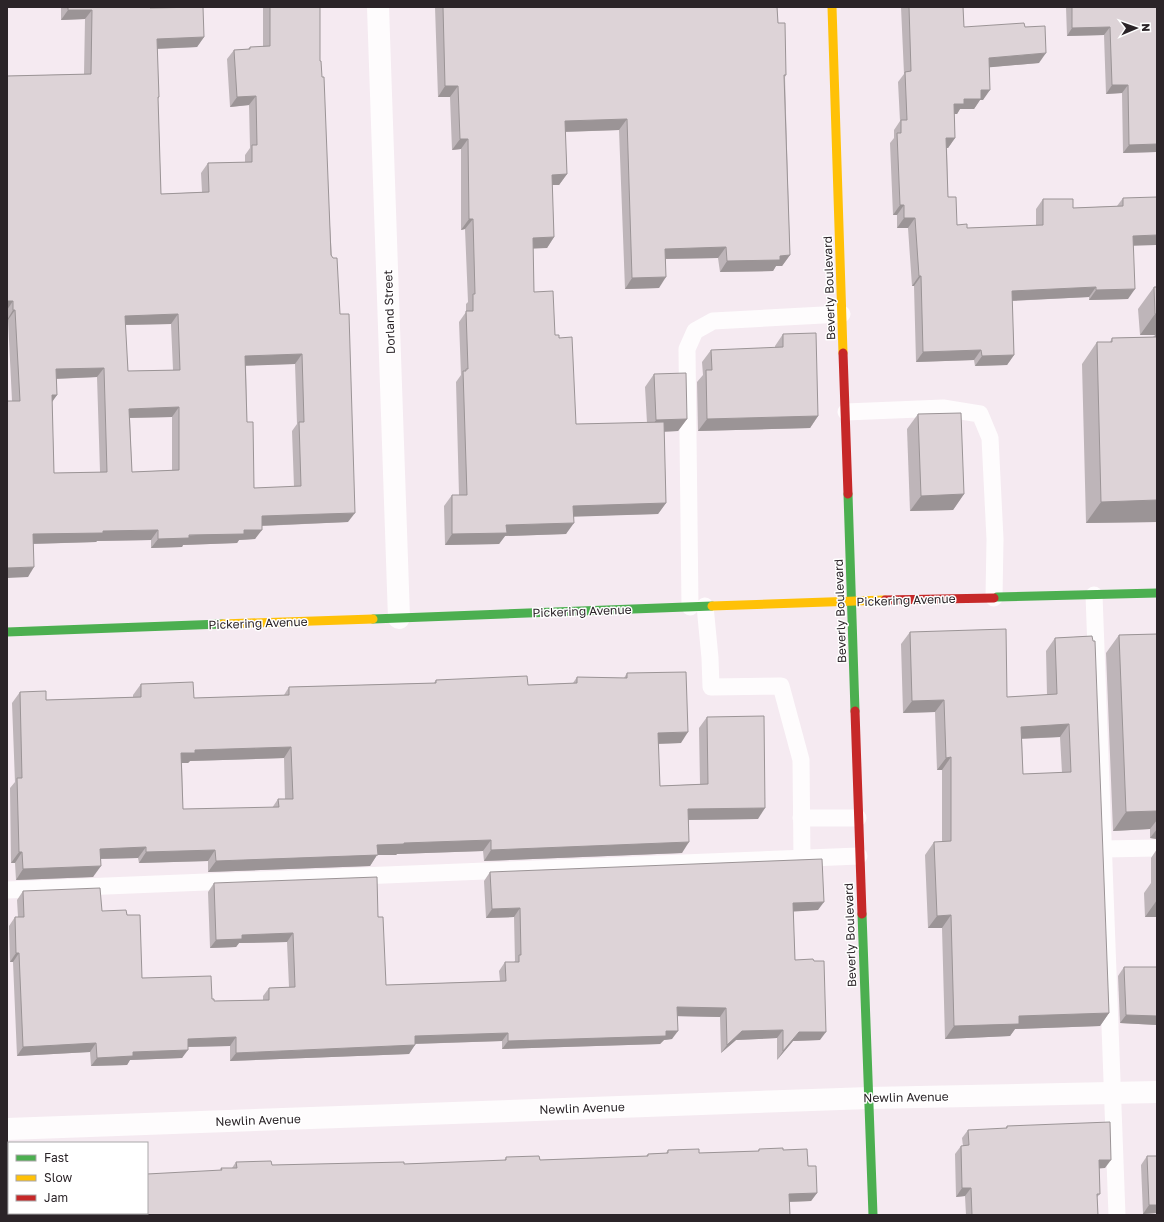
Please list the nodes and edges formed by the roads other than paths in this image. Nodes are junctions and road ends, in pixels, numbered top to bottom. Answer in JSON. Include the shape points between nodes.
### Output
{"nodes":[{"id":1,"x":378,"y":7,"type":"edge"},
{"id":2,"x":832,"y":7,"type":"edge"},
{"id":3,"x":842,"y":314,"type":"junction"},
{"id":4,"x":846,"y":412,"type":"junction"},
{"id":5,"x":1157,"y":593,"type":"edge"},
{"id":6,"x":1094,"y":595,"type":"junction"},
{"id":7,"x":996,"y":598,"type":"junction"},
{"id":8,"x":852,"y":601,"type":"junction"},
{"id":9,"x":698,"y":607,"type":"junction"},
{"id":10,"x":399,"y":618,"type":"junction"},
{"id":11,"x":7,"y":632,"type":"edge"},
{"id":12,"x":800,"y":818,"type":"junction"},
{"id":13,"x":858,"y":818,"type":"junction"},
{"id":14,"x":1157,"y":848,"type":"edge"},
{"id":15,"x":1103,"y":849,"type":"junction"},
{"id":16,"x":859,"y":856,"type":"junction"},
{"id":17,"x":802,"y":859,"type":"junction"},
{"id":18,"x":7,"y":890,"type":"edge"},
{"id":19,"x":1157,"y":1092,"type":"edge"},
{"id":20,"x":1112,"y":1093,"type":"junction"},
{"id":21,"x":869,"y":1098,"type":"junction"},
{"id":22,"x":7,"y":1129,"type":"edge"},
{"id":23,"x":873,"y":1215,"type":"edge"},
{"id":24,"x":1116,"y":1215,"type":"edge"}],
"edges":[{"from":1,"to":10,"type":"street","name":"Dorland Street"},
{"from":2,"to":3,"type":"street","name":"Beverly Boulevard"},
{"from":3,"to":4,"type":"street","name":"Beverly Boulevard"},
{"from":3,"to":9,"type":"lane","via":[[713,321],[695,331],[687,349]]},
{"from":4,"to":7,"type":"lane","via":[[943,408],[980,414],[990,438]]},
{"from":4,"to":8,"type":"street","name":"Beverly Boulevard"},
{"from":5,"to":6,"type":"street","name":"Pickering Avenue"},
{"from":6,"to":7,"type":"street","name":"Pickering Avenue"},
{"from":6,"to":15,"type":"lane"},
{"from":7,"to":8,"type":"street","name":"Pickering Avenue"},
{"from":8,"to":9,"type":"street","name":"Pickering Avenue"},
{"from":8,"to":13,"type":"street","name":"Beverly Boulevard"},
{"from":9,"to":10,"type":"street","name":"Pickering Avenue"},
{"from":9,"to":12,"type":"lane","via":[[710,658],[711,687],[781,686],[800,760]]},
{"from":10,"to":11,"type":"street","name":"Pickering Avenue"},
{"from":12,"to":13,"type":"lane"},
{"from":12,"to":17,"type":"lane"},
{"from":13,"to":16,"type":"street","name":"Beverly Boulevard"},
{"from":14,"to":15,"type":"lane"},
{"from":15,"to":20,"type":"lane"},
{"from":16,"to":17,"type":"lane"},
{"from":16,"to":21,"type":"street","name":"Beverly Boulevard"},
{"from":17,"to":18,"type":"lane"},
{"from":19,"to":20,"type":"street","name":"Newlin Avenue"},
{"from":20,"to":21,"type":"street","name":"Newlin Avenue"},
{"from":20,"to":24,"type":"lane"},
{"from":21,"to":22,"type":"street","name":"Newlin Avenue"},
{"from":21,"to":23,"type":"street","name":"Beverly Boulevard"}]}
